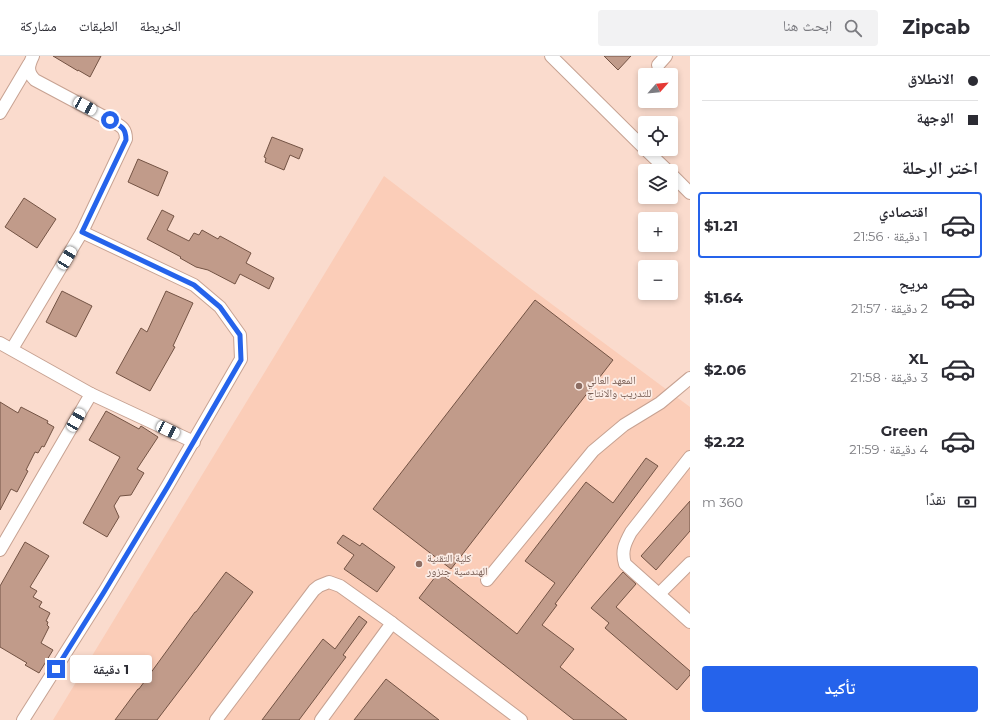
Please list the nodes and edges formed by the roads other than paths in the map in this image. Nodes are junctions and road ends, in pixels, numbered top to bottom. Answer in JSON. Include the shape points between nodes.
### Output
{"nodes":[{"id":1,"x":551,"y":56,"type":"edge"},
{"id":2,"x":31,"y":60,"type":"edge"},
{"id":3,"x":0,"y":113,"type":"edge"},
{"id":4,"x":638,"y":142,"type":"edge"},
{"id":5,"x":652,"y":156,"type":"edge"},
{"id":6,"x":661,"y":164,"type":"edge"},
{"id":7,"x":678,"y":181,"type":"edge"},
{"id":8,"x":690,"y":193,"type":"edge"},
{"id":9,"x":82,"y":232,"type":"junction"},
{"id":10,"x":0,"y":343,"type":"edge"},
{"id":11,"x":12,"y":349,"type":"junction"},
{"id":12,"x":690,"y":378,"type":"edge"},
{"id":13,"x":91,"y":394,"type":"junction"},
{"id":14,"x":194,"y":442,"type":"junction"},
{"id":15,"x":690,"y":458,"type":"edge"},
{"id":16,"x":0,"y":550,"type":"edge"},
{"id":17,"x":690,"y":563,"type":"edge"},
{"id":18,"x":487,"y":580,"type":"dead end"},
{"id":19,"x":659,"y":594,"type":"junction"},
{"id":20,"x":690,"y":622,"type":"edge"},
{"id":21,"x":392,"y":623,"type":"junction"},
{"id":22,"x":23,"y":720,"type":"edge"},
{"id":23,"x":216,"y":720,"type":"edge"},
{"id":24,"x":321,"y":720,"type":"edge"},
{"id":25,"x":521,"y":720,"type":"edge"}],
"edges":[{"from":1,"to":4,"type":"street"},
{"from":2,"to":3,"type":"street"},
{"from":2,"to":9,"type":"street","via":[[30,74],[35,80],[110,120],[126,132],[126,140]]},
{"from":5,"to":6,"type":"street"},
{"from":7,"to":8,"type":"street"},
{"from":9,"to":11,"type":"street"},
{"from":9,"to":14,"type":"street","via":[[194,285],[220,307],[240,335],[241,360]]},
{"from":10,"to":11,"type":"street"},
{"from":11,"to":13,"type":"street"},
{"from":12,"to":18,"type":"street","via":[[660,403],[624,425],[593,451]]},
{"from":13,"to":14,"type":"street"},
{"from":13,"to":16,"type":"street"},
{"from":14,"to":22,"type":"street"},
{"from":15,"to":19,"type":"street","via":[[631,532],[624,546],[624,564]]},
{"from":17,"to":19,"type":"street"},
{"from":19,"to":20,"type":"street"},
{"from":21,"to":23,"type":"street","via":[[340,586],[329,582],[318,586]]},
{"from":21,"to":24,"type":"street"},
{"from":21,"to":25,"type":"street"}]}
